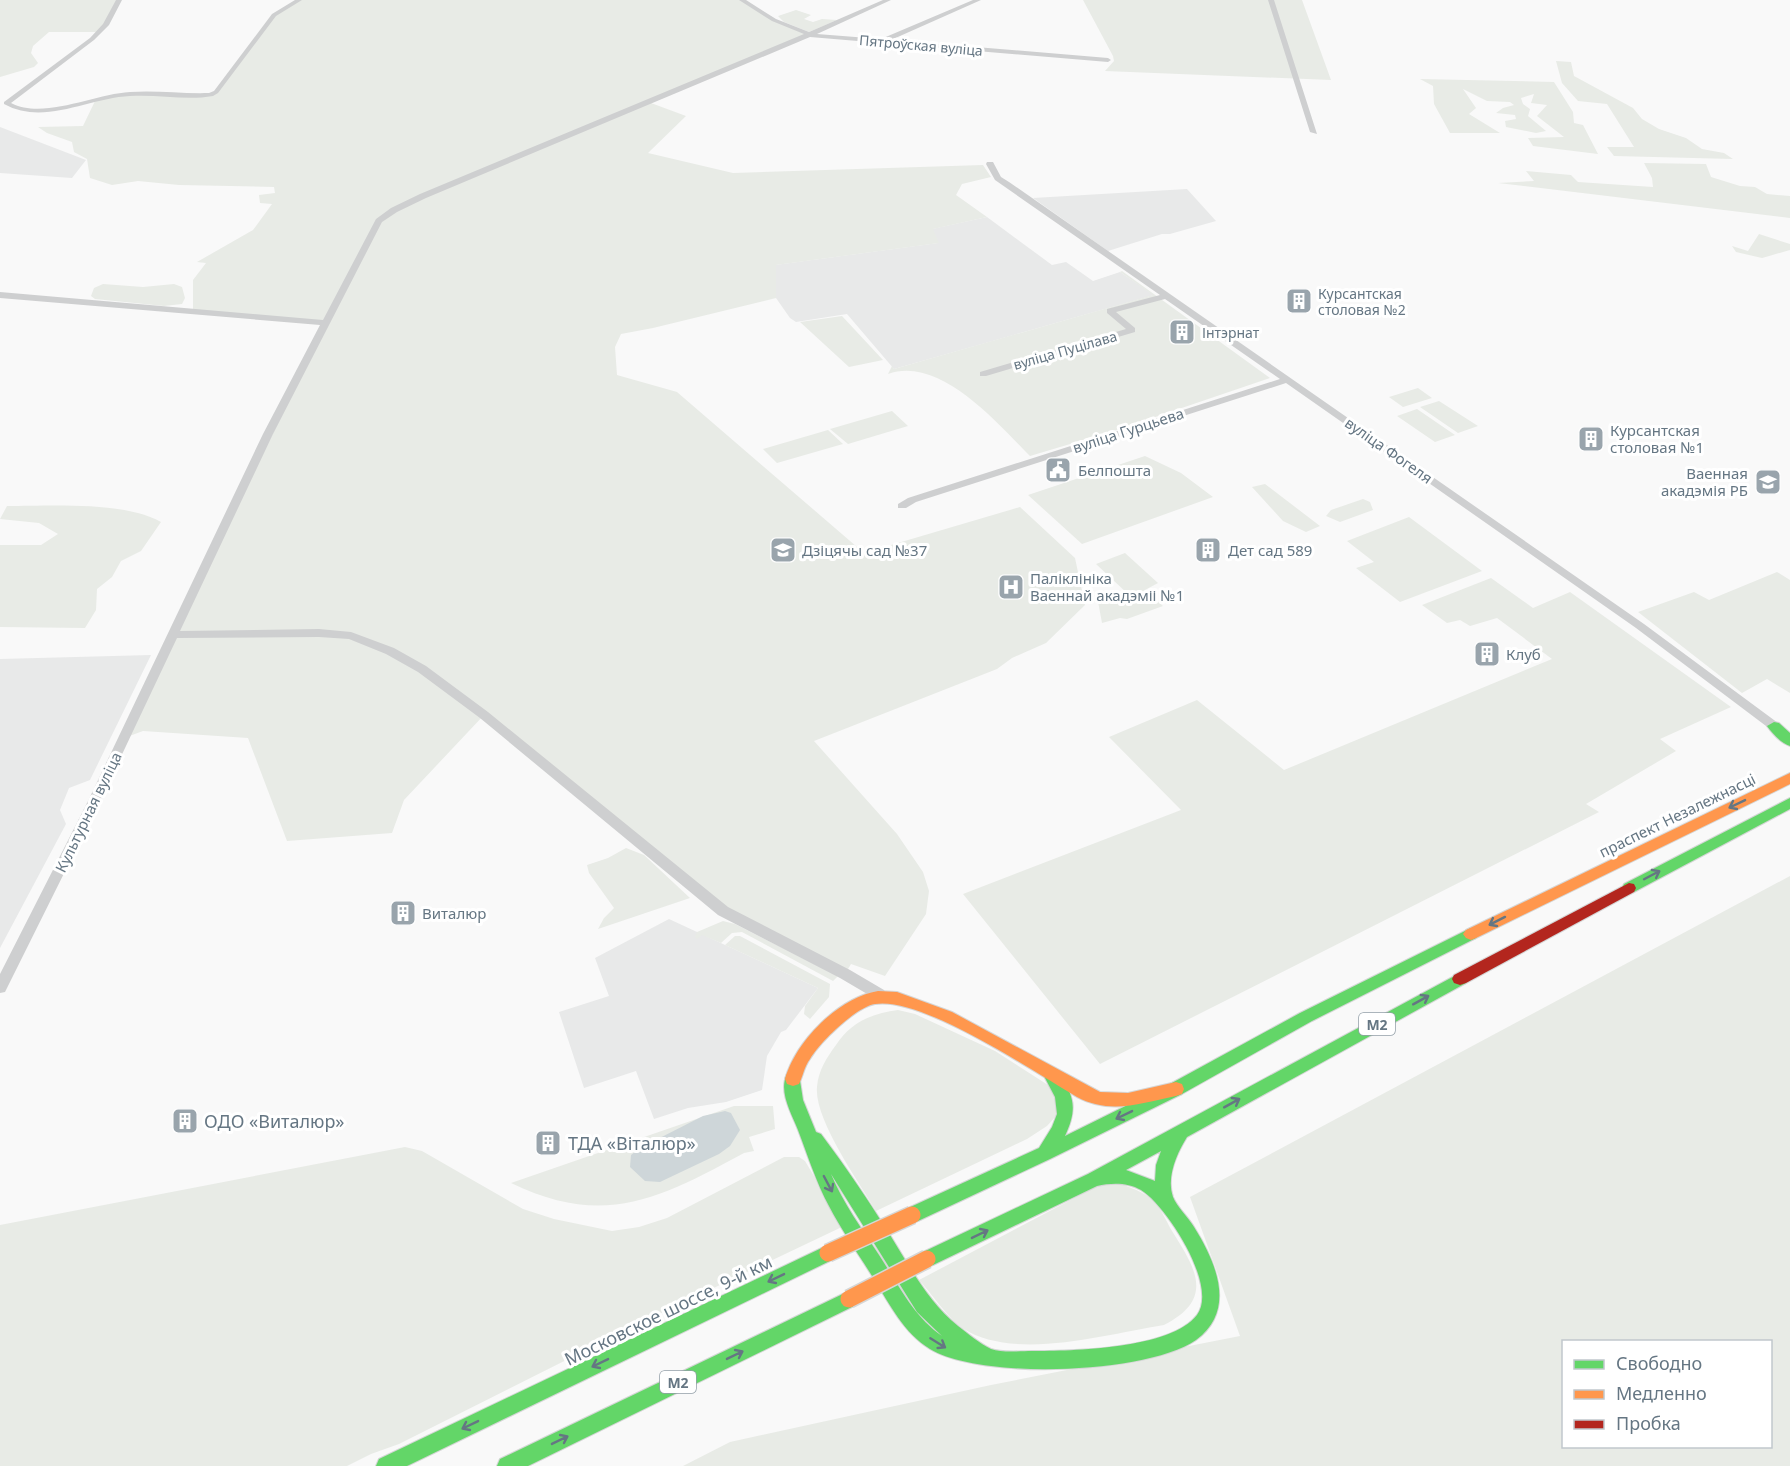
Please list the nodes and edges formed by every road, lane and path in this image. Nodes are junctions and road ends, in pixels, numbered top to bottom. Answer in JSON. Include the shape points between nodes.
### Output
{"nodes":[{"id":1,"x":119,"y":0,"type":"edge"},
{"id":2,"x":299,"y":0,"type":"edge"},
{"id":3,"x":742,"y":0,"type":"edge"},
{"id":4,"x":888,"y":0,"type":"edge"},
{"id":5,"x":978,"y":0,"type":"edge"},
{"id":6,"x":1271,"y":0,"type":"edge"},
{"id":7,"x":811,"y":35,"type":"junction"},
{"id":8,"x":880,"y":42,"type":"junction"},
{"id":9,"x":1108,"y":60,"type":"dead end"},
{"id":10,"x":3,"y":103,"type":"edge"},
{"id":11,"x":1314,"y":132,"type":"dead end"},
{"id":12,"x":990,"y":164,"type":"dead end"},
{"id":13,"x":0,"y":295,"type":"edge"},
{"id":14,"x":1166,"y":296,"type":"junction"},
{"id":15,"x":327,"y":322,"type":"junction"},
{"id":16,"x":983,"y":374,"type":"dead end"},
{"id":17,"x":1286,"y":380,"type":"junction"},
{"id":18,"x":902,"y":506,"type":"dead end"},
{"id":19,"x":175,"y":635,"type":"junction"},
{"id":20,"x":1774,"y":726,"type":"junction"},
{"id":21,"x":1790,"y":735,"type":"edge"},
{"id":22,"x":1790,"y":741,"type":"edge"},
{"id":23,"x":1790,"y":778,"type":"edge"},
{"id":24,"x":1790,"y":803,"type":"edge"},
{"id":25,"x":0,"y":988,"type":"edge"},
{"id":26,"x":879,"y":994,"type":"junction"},
{"id":27,"x":1050,"y":1074,"type":"junction"},
{"id":28,"x":1176,"y":1089,"type":"junction"},
{"id":29,"x":806,"y":1130,"type":"junction"},
{"id":30,"x":1181,"y":1132,"type":"junction"},
{"id":31,"x":1044,"y":1154,"type":"junction"},
{"id":32,"x":1094,"y":1179,"type":"junction"},
{"id":33,"x":1165,"y":1200,"type":"junction"},
{"id":34,"x":991,"y":1359,"type":"junction"},
{"id":35,"x":386,"y":1466,"type":"edge"},
{"id":36,"x":507,"y":1466,"type":"edge"}],
"edges":[{"from":1,"to":10,"type":"street","via":[[106,25],[92,39]]},
{"from":2,"to":10,"type":"street","via":[[274,15],[211,95],[126,93],[46,110],[24,110]]},
{"from":3,"to":7,"type":"street","name":"Пятроўская вуліца","via":[[774,20]]},
{"from":4,"to":7,"type":"street","name":"Культурная вуліца"},
{"from":5,"to":8,"type":"street"},
{"from":6,"to":11,"type":"street"},
{"from":7,"to":8,"type":"street","name":"Пятроўская вуліца"},
{"from":7,"to":15,"type":"street","name":"Культурная вуліца","via":[[394,210],[372,232]]},
{"from":8,"to":9,"type":"street","name":"Пятроўская вуліца"},
{"from":12,"to":14,"type":"street","name":"вуліца Фогеля","via":[[1000,180]]},
{"from":13,"to":15,"type":"street"},
{"from":14,"to":16,"type":"street","name":"вуліца Пуцілава","via":[[1110,312],[1132,330]]},
{"from":14,"to":17,"type":"street","name":"вуліца Фогеля"},
{"from":15,"to":19,"type":"street","name":"Культурная вуліца","via":[[268,434]]},
{"from":17,"to":18,"type":"street","name":"вуліца Гурцьева","via":[[1034,459]]},
{"from":17,"to":20,"type":"street","name":"вуліца Фогеля","via":[[1640,626]]},
{"from":19,"to":25,"type":"street","name":"Культурная вуліца"},
{"from":19,"to":26,"type":"street","via":[[319,633],[351,636],[390,651],[422,669],[484,715],[723,911]]},
{"from":20,"to":21,"type":"highway"},
{"from":20,"to":22,"type":"highway"},
{"from":23,"to":28,"type":"highway","name":"праспект Незалежнасці","number":"М2","one_way":true,"via":[[1306,1017]]},
{"from":30,"to":24,"type":"highway","number":"М2","one_way":true,"via":[[1600,902]]},
{"from":26,"to":27,"type":"highway","via":[[923,1006]]},
{"from":26,"to":29,"type":"highway","via":[[848,1010],[798,1062],[792,1087]]},
{"from":27,"to":28,"type":"highway","via":[[1099,1099],[1119,1100]]},
{"from":27,"to":31,"type":"highway","via":[[1062,1088],[1068,1111],[1066,1121]]},
{"from":28,"to":31,"type":"highway","number":"М2","one_way":true},
{"from":29,"to":34,"type":"highway","via":[[846,1179],[924,1306],[951,1332]]},
{"from":29,"to":34,"type":"highway","one_way":true,"via":[[833,1194],[916,1328],[962,1356]]},
{"from":30,"to":32,"type":"highway","number":"М2"},
{"from":30,"to":33,"type":"highway","via":[[1164,1159]]},
{"from":31,"to":35,"type":"highway","name":"Московское шоссе, 9-й км","number":"М2","one_way":true,"bridge":true,"via":[[828,1253]]},
{"from":32,"to":33,"type":"highway","via":[[1130,1176]]},
{"from":36,"to":32,"type":"highway","number":"М2","one_way":true,"bridge":true},
{"from":33,"to":34,"type":"highway","via":[[1202,1258],[1208,1275],[1208,1308],[1203,1322],[1191,1333],[1156,1346],[1068,1360]]}]}
